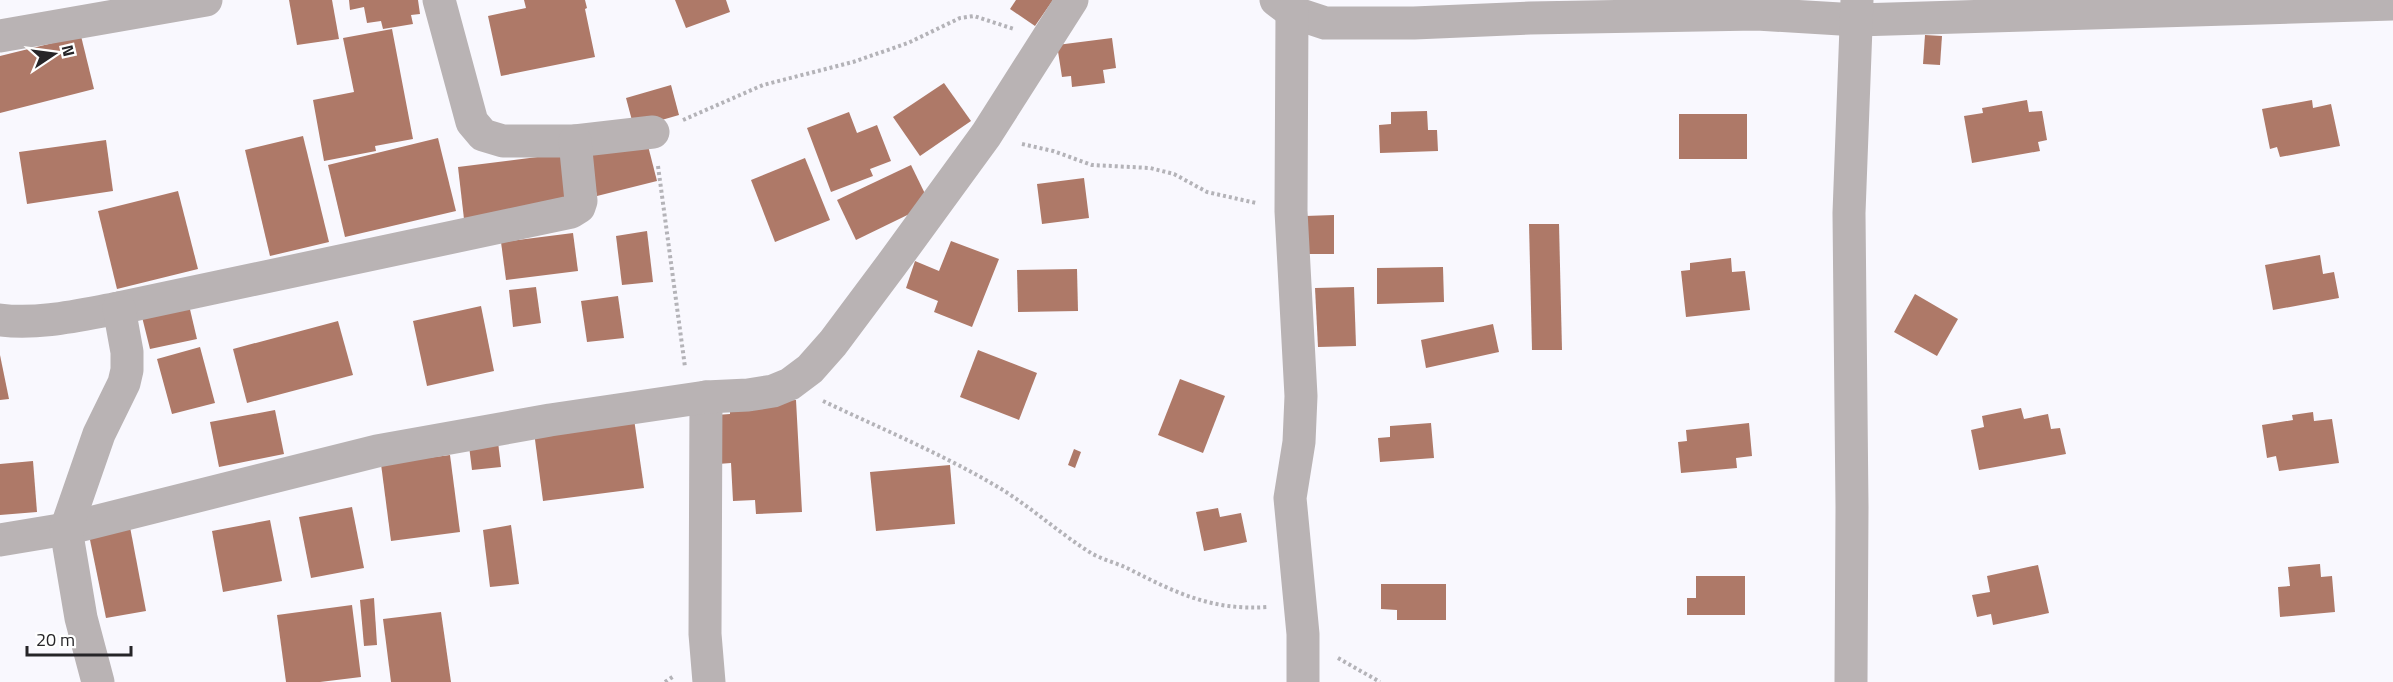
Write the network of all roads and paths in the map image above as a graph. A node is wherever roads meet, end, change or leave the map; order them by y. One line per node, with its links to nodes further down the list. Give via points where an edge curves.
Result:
1 (206, 0): 7 (street)
2 (439, 0): 11 (street, via 472,122 483,135 503,141)
3 (1072, 0): 8 (street)
4 (2393, 4): 6 (street)
5 (1284, 6): 6 (street, via 1325,23); 12 (street)
6 (1857, 10): 24 (street, via 1849,213)
7 (0, 36)
8 (1046, 40): 9 (path, via 974,16 960,18 908,43 763,86); 10 (street)
9 (653, 132): 11 (street); 16 (path)
10 (986, 135): 12 (path, via 1092,165 1150,168 1174,174 1207,192); 15 (street, via 833,343)
11 (575, 141): 13 (street, via 581,201 572,212)
12 (1291, 211): 19 (street, via 1301,396 1290,498)
13 (119, 308): 14 (street, via 71,317); 17 (street, via 128,352 126,376 99,434)
14 (0, 320)
15 (790, 384): 16 (street, via 748,395); 19 (path, via 941,455 1000,488 1093,554 1169,590 1209,603 1245,609 1269,607)
16 (698, 398): 17 (street, via 377,451); 21 (street)
17 (66, 529): 18 (street); 20 (street, via 81,618)
18 (0, 540)
19 (1302, 623): 22 (street); 23 (path, via 1345,663)
20 (98, 682)
21 (709, 682)
22 (1303, 682)
23 (1380, 682)
24 (1851, 682)

